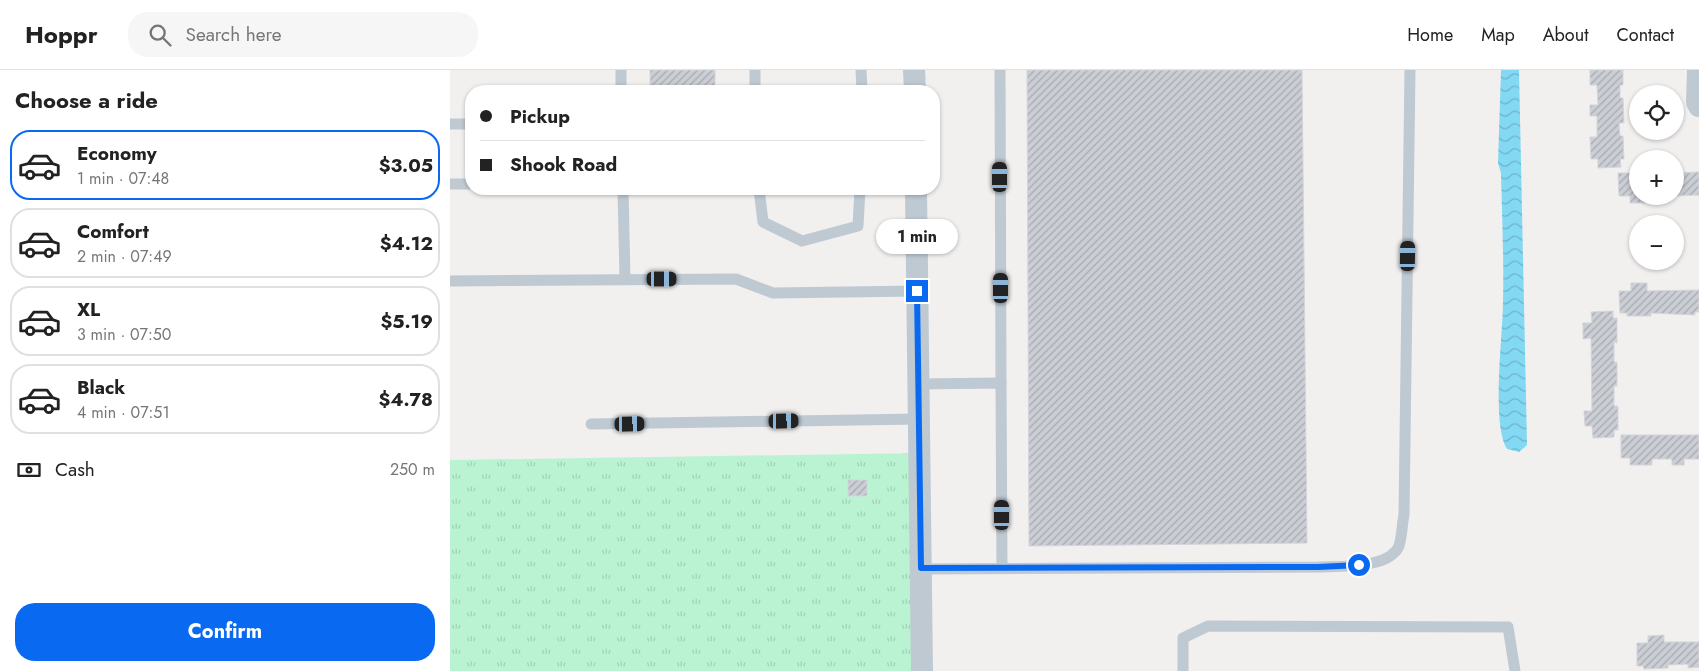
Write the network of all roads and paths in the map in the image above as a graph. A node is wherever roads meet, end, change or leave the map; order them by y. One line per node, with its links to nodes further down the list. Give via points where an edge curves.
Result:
1 (621, 70): 8 (lane)
2 (755, 70): 9 (lane)
3 (861, 70): 10 (lane)
4 (914, 70): 11 (street)
5 (1000, 70): 24 (lane)
6 (1410, 70): 29 (lane, via 1404,515 1398,546 1386,559 1359,565)
7 (1698, 70): 12 (street, via 1696,102)
8 (621, 85)
9 (755, 85)
10 (862, 85)
11 (914, 85)
12 (1699, 106)
13 (450, 124): 14 (lane)
14 (465, 124)
15 (450, 184): 16 (lane)
16 (465, 184)
17 (623, 195): 21 (lane)
18 (759, 195): 19 (lane, via 763,222 802,240 858,226)
19 (860, 195)
20 (916, 195): 23 (street)
21 (625, 280): 22 (lane); 23 (lane, via 736,279 773,293)
22 (450, 281)
23 (917, 291): 25 (street)
24 (1001, 383): 25 (lane); 29 (lane)
25 (917, 384): 26 (street)
26 (918, 419): 27 (lane); 28 (street)
27 (591, 424)
28 (921, 568): 29 (lane); 30 (street)
29 (1002, 568)
30 (922, 671)
31 (1183, 671): 32 (lane, via 1183,638 1208,626 1508,627)
32 (1515, 671)

